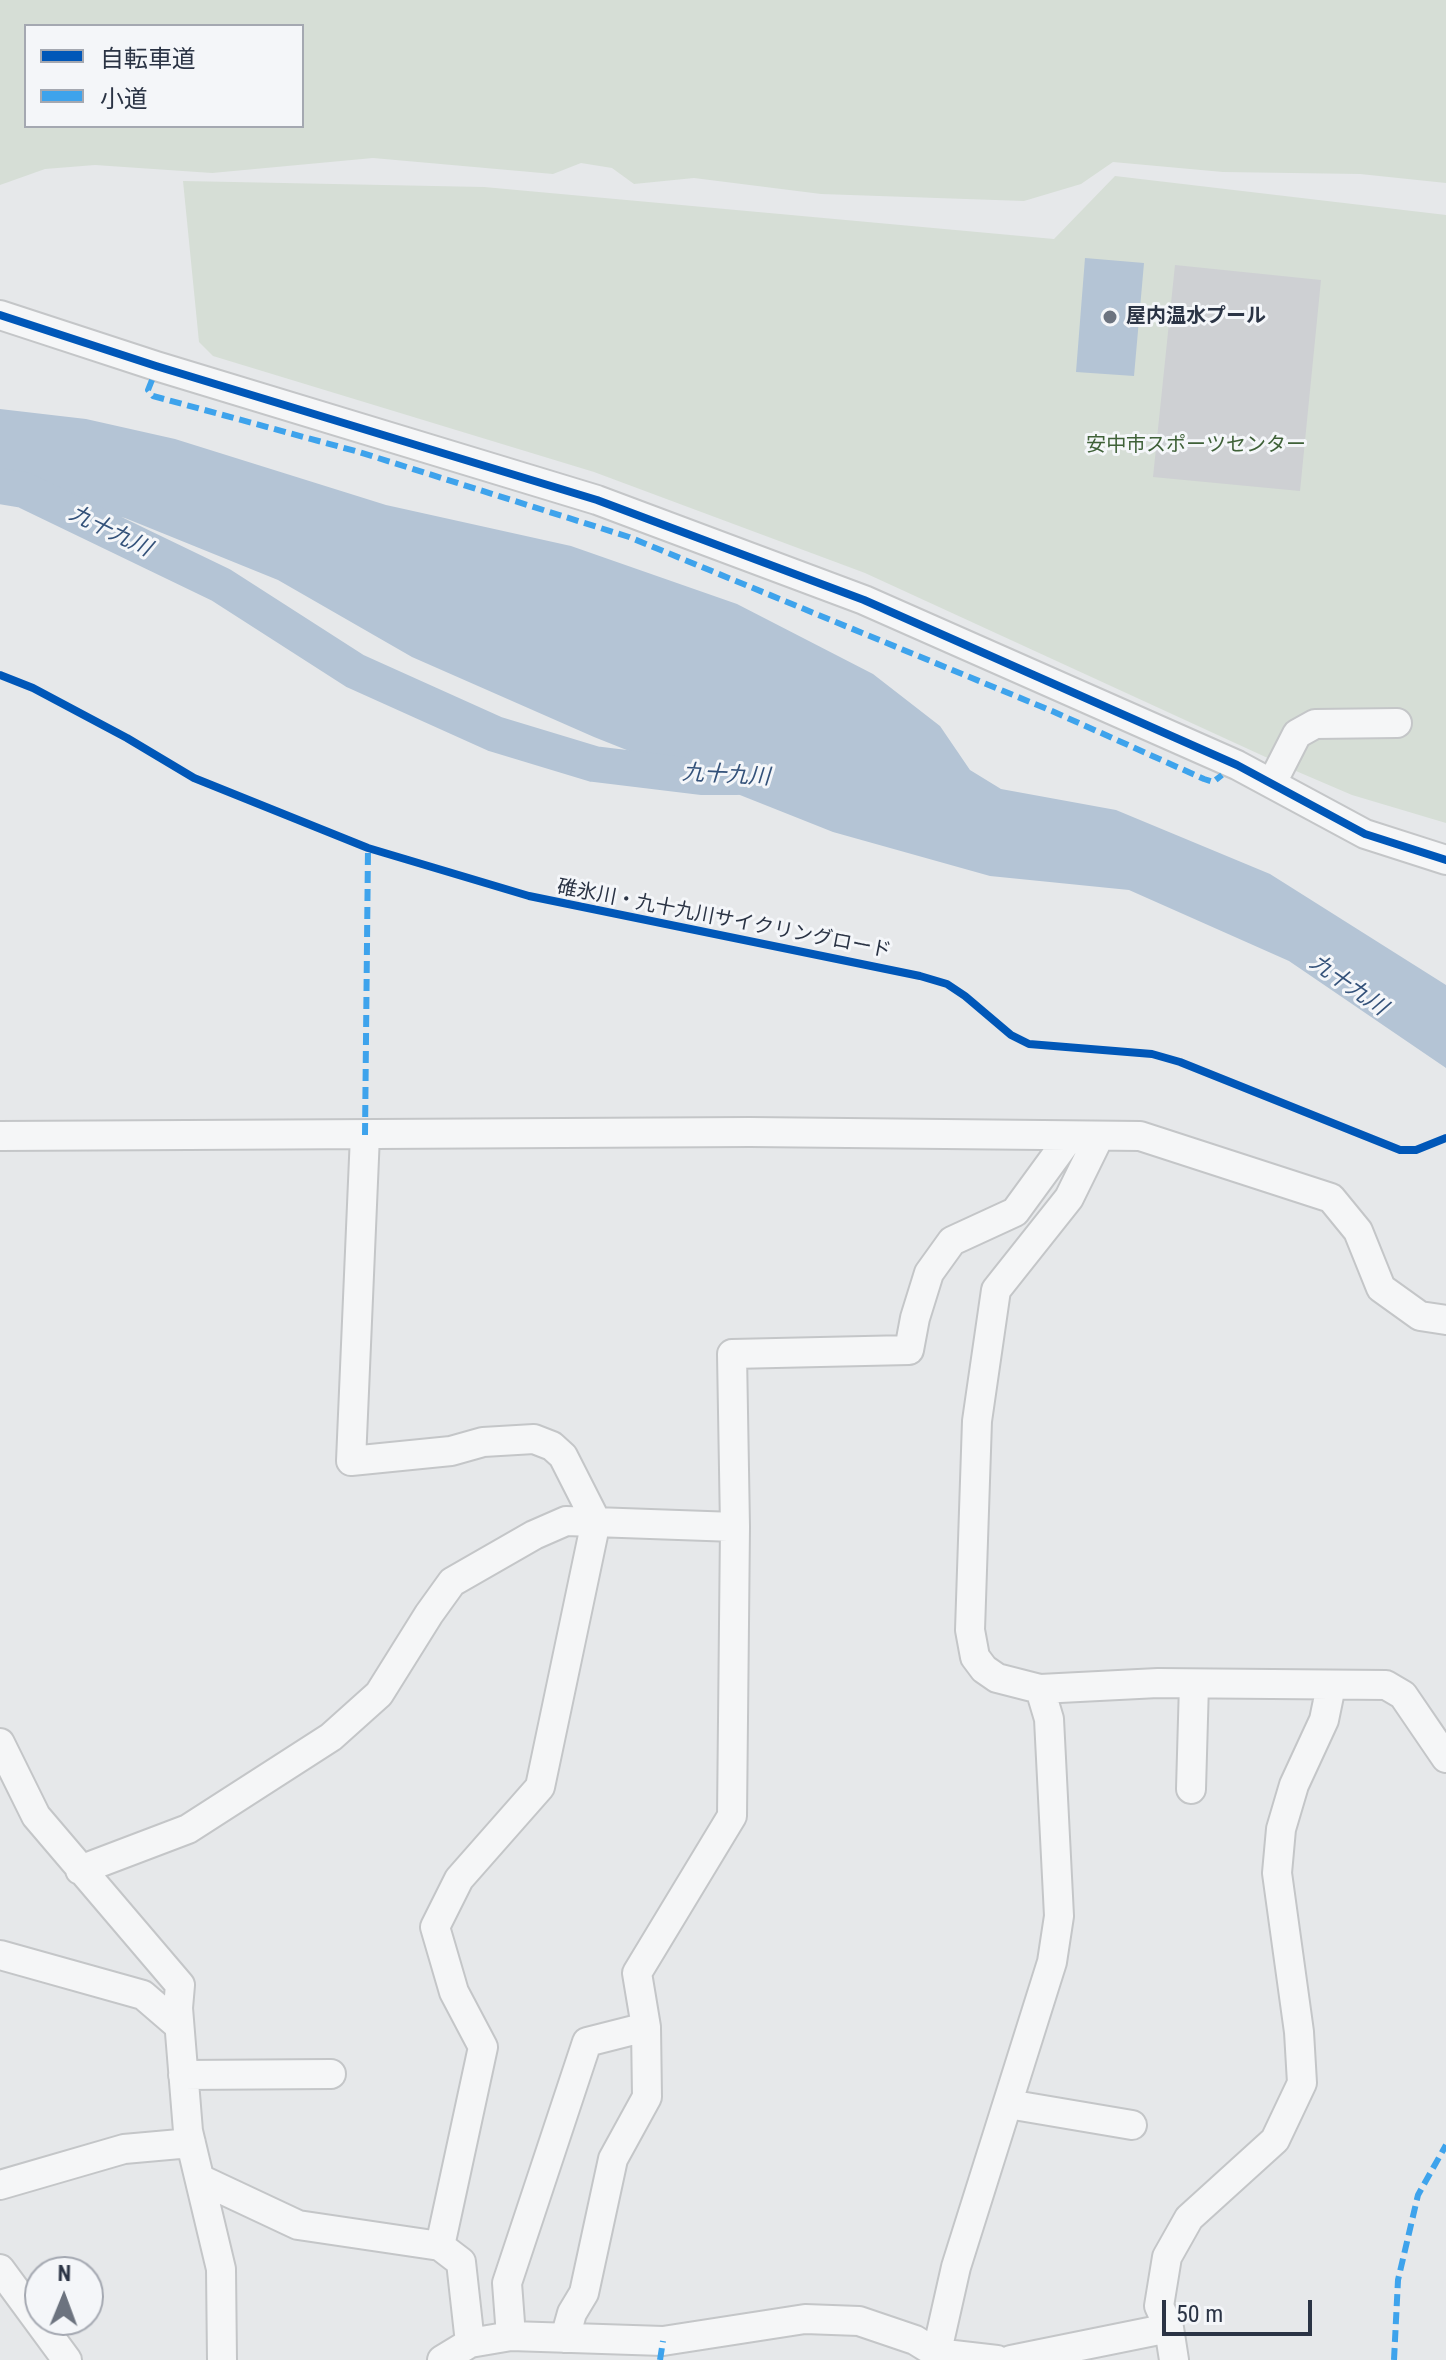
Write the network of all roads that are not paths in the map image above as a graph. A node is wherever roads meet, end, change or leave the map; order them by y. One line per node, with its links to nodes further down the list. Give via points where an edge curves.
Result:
1 (0, 315): 3 (street, via 612,506 864,600)
2 (1397, 723): 3 (street, via 1315,724 1297,734)
3 (1272, 783): 4 (street, via 1365,834)
4 (1446, 860)
5 (365, 1135): 6 (street); 8 (street, via 750,1132); 10 (street, via 351,1461 534,1439 563,1456)
6 (0, 1136)
7 (1099, 1137): 8 (street); 9 (street, via 1140,1136 1331,1198 1358,1231 1381,1288 1420,1316); 14 (street, via 1069,1198 996,1290 977,1421 970,1630 975,1657 997,1678)
8 (1069, 1138): 11 (street, via 1015,1212 952,1241 929,1273 909,1350 732,1354)
9 (1446, 1320)
10 (596, 1521): 11 (street); 18 (street, via 566,1521 452,1582 379,1694 331,1737 188,1829); 29 (street, via 540,1787 459,1879 435,1927 454,1992 483,2047)
11 (735, 1527): 21 (street, via 732,1816 637,1973)
12 (1194, 1684): 13 (street); 14 (street); 17 (street)
13 (1331, 1686): 16 (street, via 1386,1685 1403,1695); 31 (street, via 1324,1720 1294,1785 1281,1829 1277,1873 1302,2083 1275,2140 1189,2218 1167,2257 1159,2306)
14 (1040, 1689): 24 (street, via 1049,1719 1059,1916 1052,1962)
15 (0, 1743): 18 (street, via 36,1816)
16 (1446, 1758)
17 (1191, 1789)
18 (80, 1870): 20 (street, via 180,1985)
19 (0, 1955): 20 (street, via 143,1995)
20 (179, 2026): 23 (street)
21 (646, 2027): 32 (street, via 587,2042 507,2283); 33 (street, via 647,2097 613,2159 584,2293)
22 (331, 2074): 23 (street)
23 (183, 2075): 26 (street)
24 (1008, 2104): 25 (street); 35 (street, via 956,2267)
25 (1132, 2125)
26 (191, 2143): 27 (street); 28 (street, via 124,2149)
27 (200, 2179): 29 (street, via 298,2225); 37 (street, via 221,2269)
28 (0, 2185)
29 (440, 2246): 34 (street, via 461,2262)
30 (0, 2269): 36 (street)
31 (1169, 2328): 40 (street); 41 (street)
32 (511, 2336): 33 (street); 34 (street)
33 (565, 2338): 35 (street, via 663,2341 805,2319 859,2321 915,2340)
34 (470, 2343): 38 (street)
35 (936, 2357): 39 (street)
36 (67, 2360)
37 (222, 2360)
38 (442, 2360)
39 (997, 2360)
40 (1011, 2360)
41 (1174, 2360)

